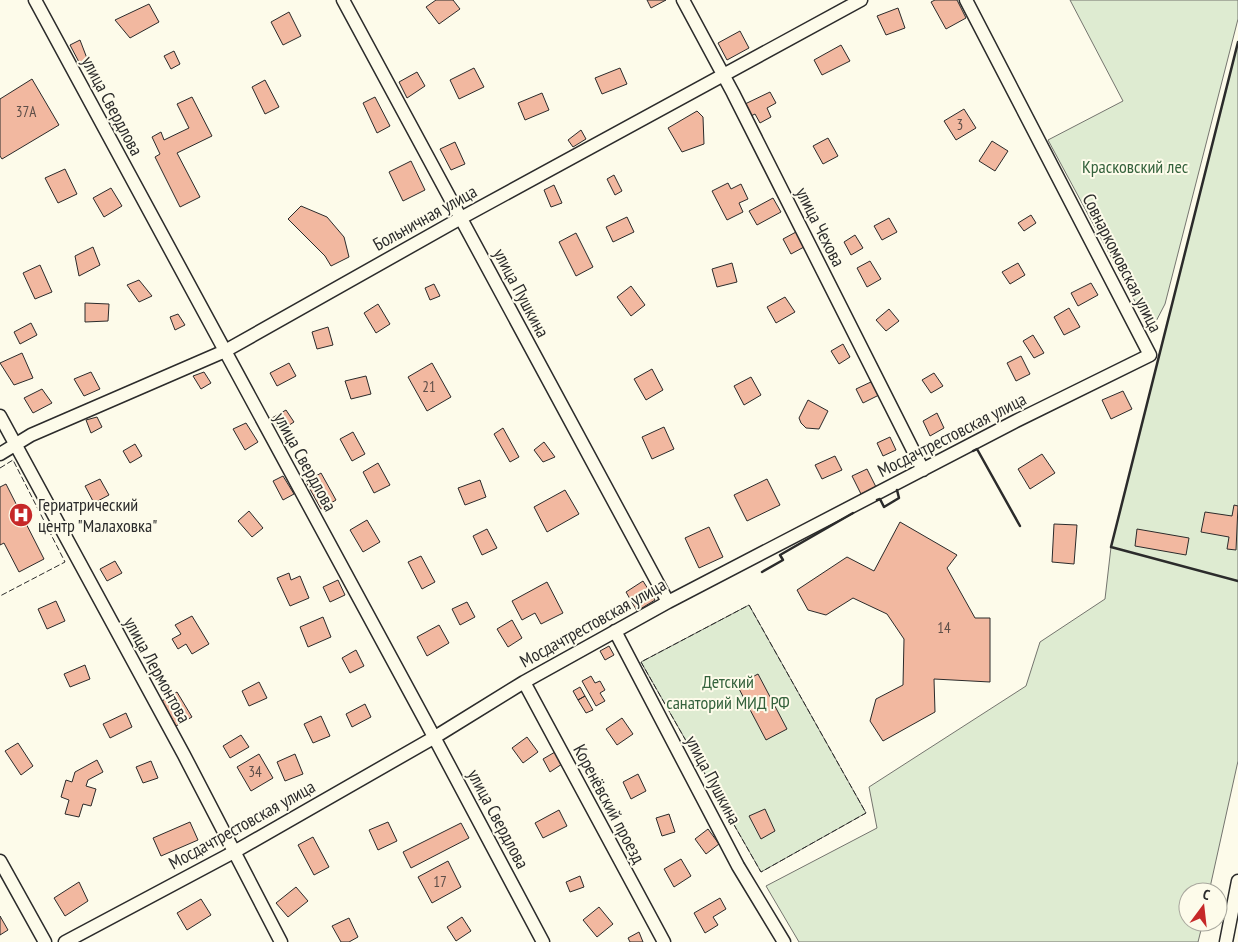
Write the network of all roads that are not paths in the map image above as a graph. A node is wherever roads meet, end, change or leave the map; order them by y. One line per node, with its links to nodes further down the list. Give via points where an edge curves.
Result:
1 (35, 0): 8 (street, улица Свердлова)
2 (343, 0): 7 (street, улица Пушкина)
3 (683, 0): 6 (street, улица Чехова)
4 (862, 0): 6 (street, Больничная улица)
5 (966, 0): 9 (street, Совнаркомовская улица)
6 (723, 74): 7 (street, Больничная улица); 13 (street, улица Чехова)
7 (461, 218): 8 (street, Больничная улица); 14 (street, улица Пушкина)
8 (225, 351): 11 (street, Больничная улица, via 31,435); 17 (street, улица Свердлова)
9 (1150, 355): 13 (street, Мосдачтрестовская улица)
10 (0, 416): 11 (street, улица Лермонтова)
11 (16, 445): 12 (street, Больничная улица); 18 (street, улица Лермонтова)
12 (0, 454)
13 (923, 470): 14 (street, Мосдачтрестовская улица)
14 (668, 602): 15 (street, Мосдачтрестовская улица)
15 (615, 631): 16 (street, Мосдачтрестовская улица); 26 (street, улица Пушкина, via 738,866)
16 (524, 682): 17 (street, Мосдачтрестовская улица); 25 (street, Коренёвский проезд)
17 (435, 738): 18 (street, Мосдачтрестовская улица); 24 (street, улица Свердлова)
18 (234, 852): 22 (street, Мосдачтрестовская улица); 23 (street, улица Лермонтова)
19 (0, 861): 21 (street)
20 (1238, 881): 27 (street)
21 (45, 942)
22 (65, 942)
23 (281, 942)
24 (543, 942)
25 (664, 942)
26 (784, 942)
27 (1226, 942)

